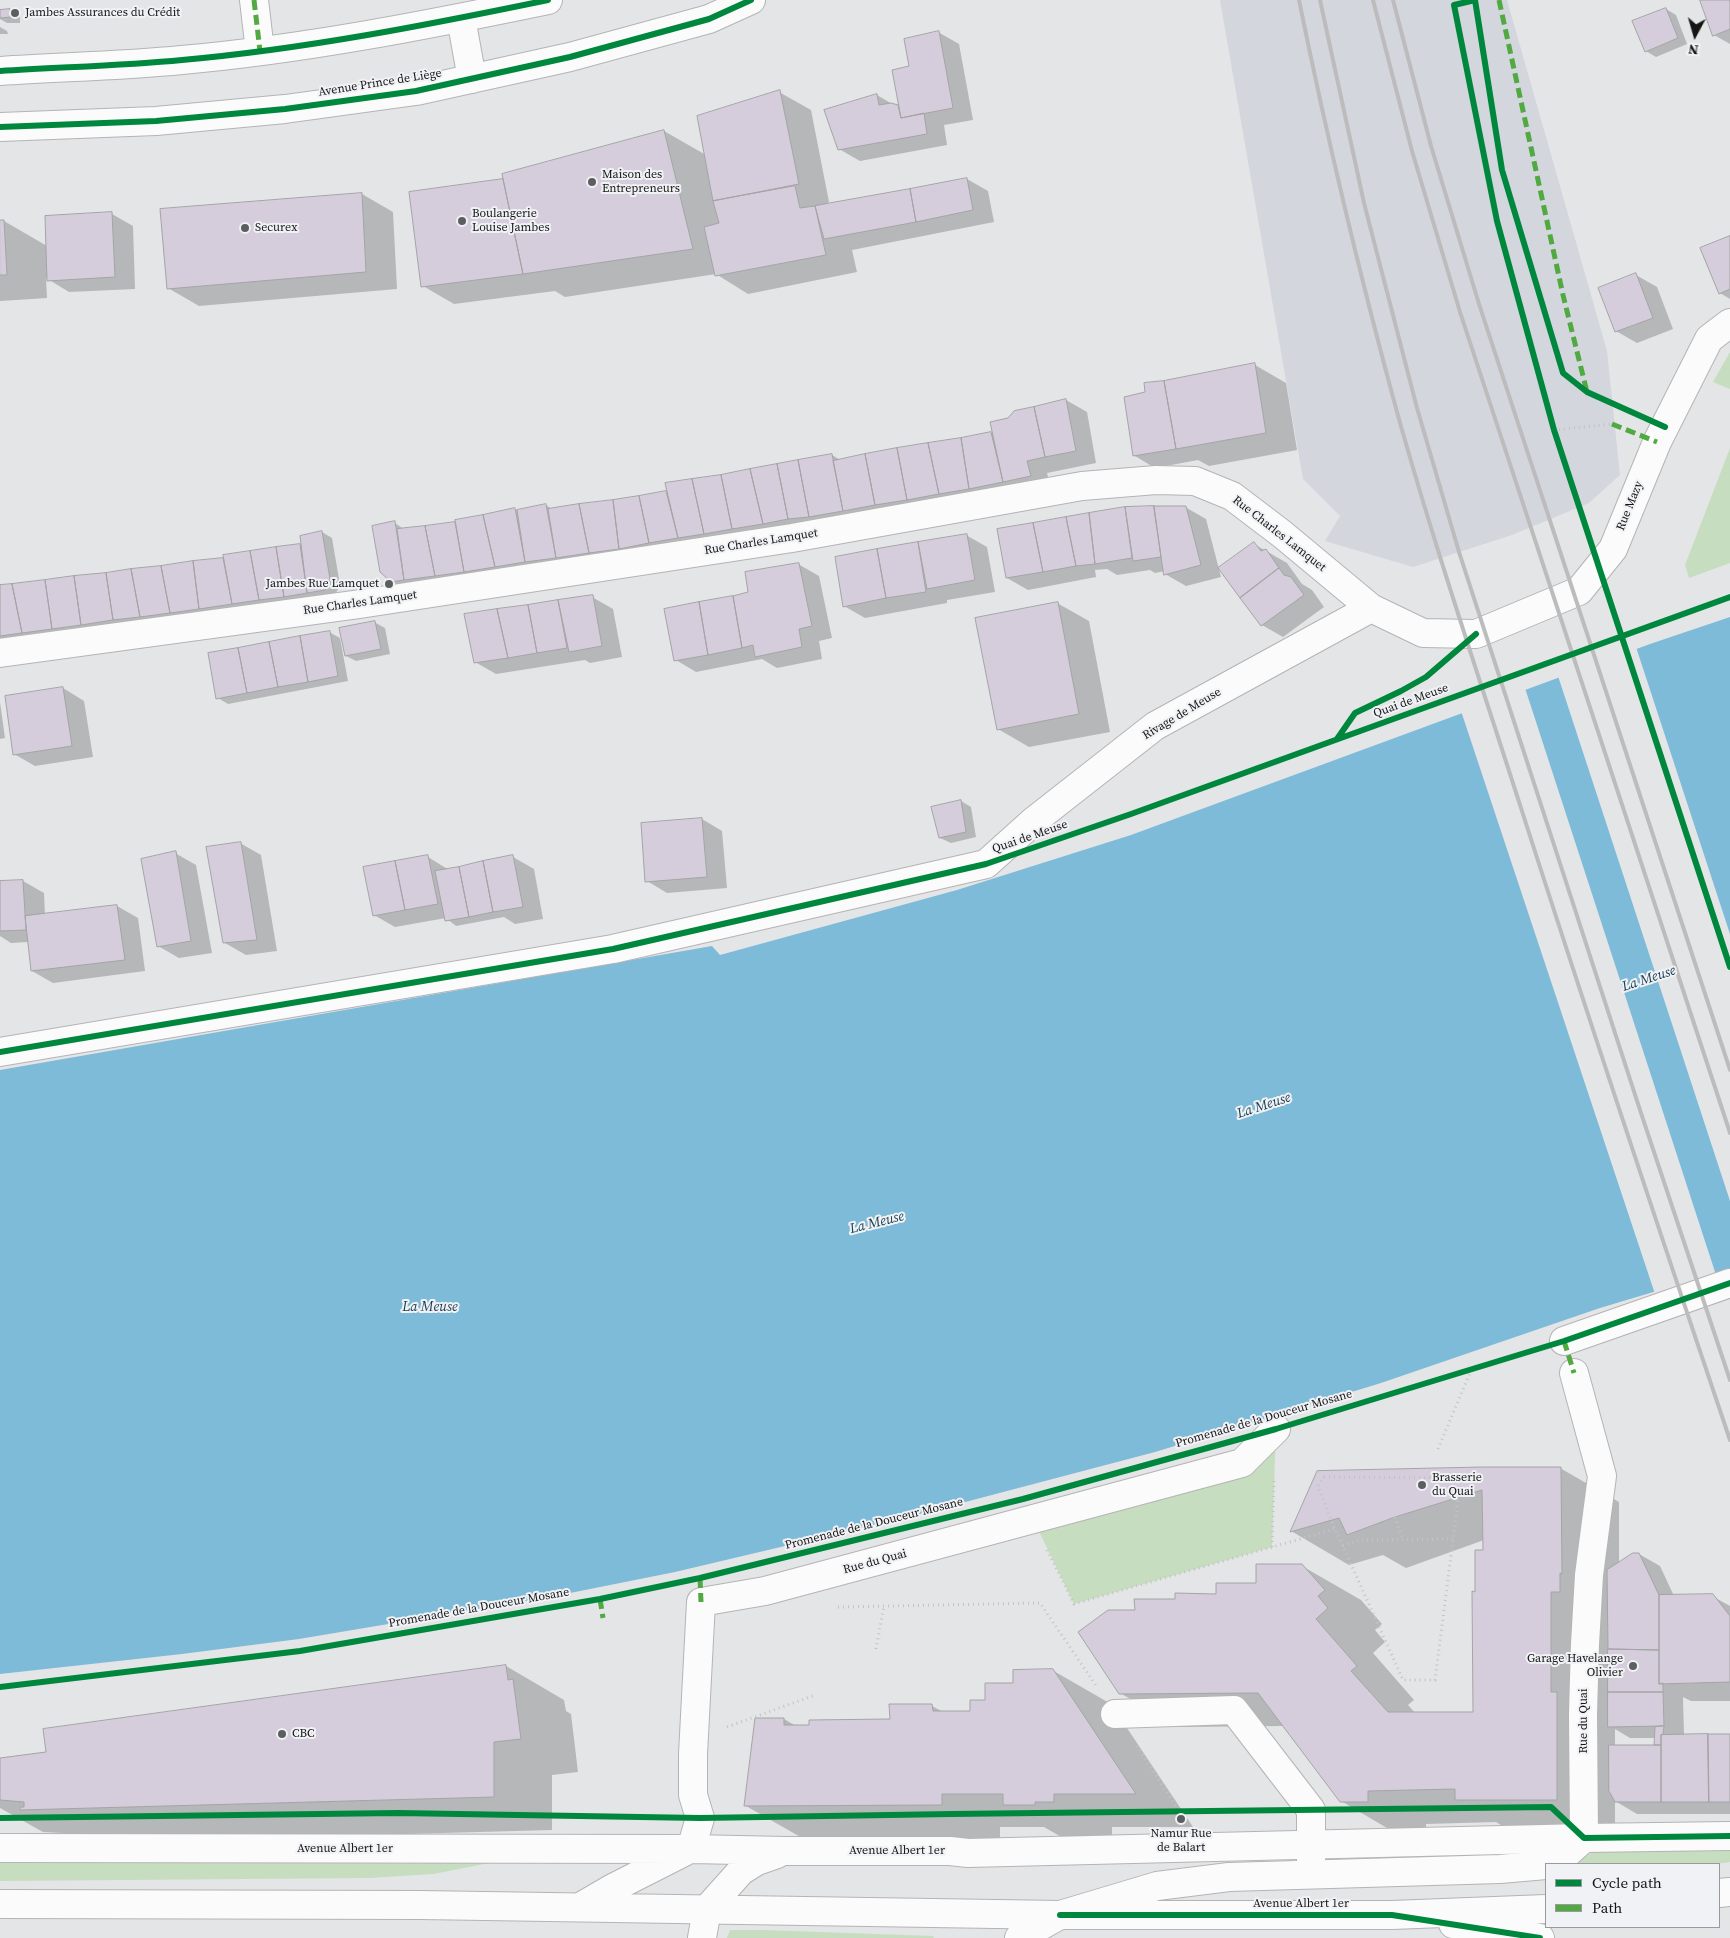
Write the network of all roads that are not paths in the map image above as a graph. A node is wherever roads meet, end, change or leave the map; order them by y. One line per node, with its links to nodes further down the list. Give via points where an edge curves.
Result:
1 (254, 0): 5 (main road)
2 (548, 0): 4 (main road)
3 (751, 0): 7 (main road, Avenue Prince de Liège, via 709,19 570,57)
4 (461, 18): 5 (main road); 7 (main road)
5 (260, 51): 6 (main road, via 181,60)
6 (0, 71)
7 (472, 79): 8 (main road, Avenue Prince de Liège, via 416,91 285,109 156,121)
8 (0, 126)
9 (1730, 323): 11 (main road, Rue Mazy, via 1709,339 1657,442 1613,549 1579,591)
10 (1371, 608): 11 (main road, Rue Charles Lamquet, via 1423,633); 12 (main road, Rue Charles Lamquet, via 1232,496 1195,481 1156,480 1082,486 792,538 370,602); 13 (main road, Rivage de Meuse, via 1155,726 1035,820 986,864 612,949)
11 (1476, 634)
12 (0, 653)
13 (0, 1052)
14 (1730, 1283): 15 (main road)
15 (1564, 1340)
16 (1574, 1373): 20 (main road, Rue du Quai, via 1602,1476 1590,1575 1583,1714)
17 (1276, 1429): 23 (main road, Rue du Quai, via 1242,1463 764,1591 701,1602 693,1754 693,1795 700,1818)
18 (1115, 1714): 21 (main road, via 1234,1710 1311,1810)
19 (1730, 1836): 20 (main road, Avenue Albert 1er)
20 (1584, 1838): 21 (main road, Avenue Albert 1er); 25 (main road)
21 (1311, 1845): 24 (main road, Avenue Albert 1er, via 968,1853); 27 (main road)
22 (0, 1848): 23 (main road, Avenue Albert 1er)
23 (691, 1849): 24 (main road, Avenue Albert 1er); 29 (main road, Avenue Albert 1er)
24 (786, 1851): 30 (main road, via 740,1871)
25 (1556, 1863)
26 (1545, 1865): 27 (main road, Avenue Albert 1er)
27 (1311, 1874): 32 (main road, Avenue Albert 1er, via 1229,1877 1157,1886)
28 (0, 1904): 29 (main road, Avenue Albert 1er)
29 (580, 1907): 30 (main road, Avenue Albert 1er)
30 (707, 1909): 32 (main road, Avenue Albert 1er); 34 (main road)
31 (1545, 1909): 33 (main road, Avenue Albert 1er)
32 (1060, 1915): 33 (main road, Avenue Albert 1er); 35 (main road, Avenue Albert 1er)
33 (1392, 1915): 36 (main road, Avenue Albert 1er)
34 (702, 1938)
35 (1019, 1938)
36 (1540, 1938)

